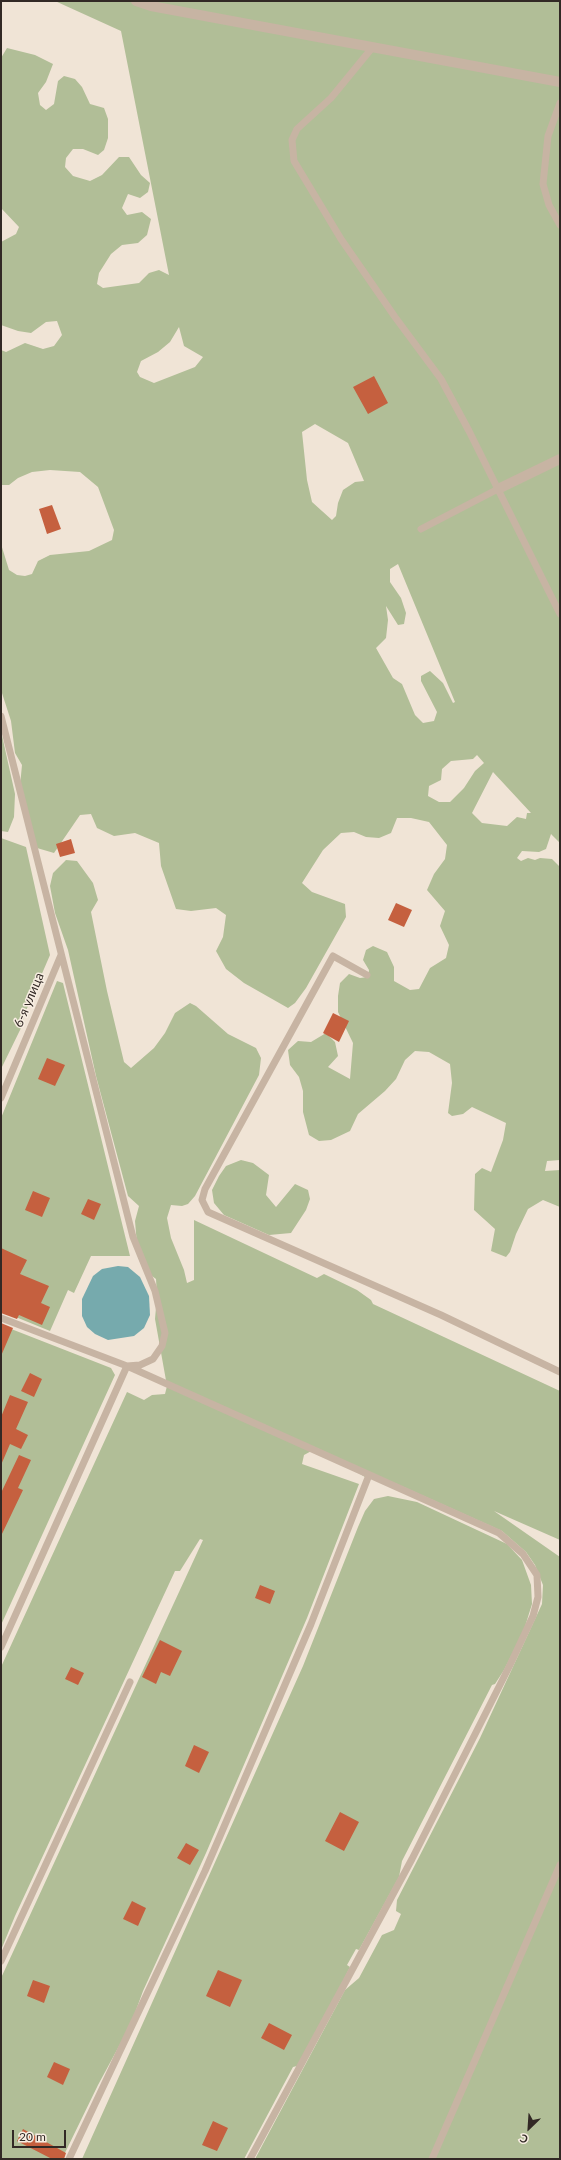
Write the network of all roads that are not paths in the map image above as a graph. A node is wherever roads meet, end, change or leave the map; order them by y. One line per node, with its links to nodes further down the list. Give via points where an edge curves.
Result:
1 (136, 1): 2 (street)
2 (372, 48): 3 (street); 7 (lane, via 331,98 297,129 292,140 294,161 341,239 441,379)
3 (560, 82)
4 (560, 103): 5 (lane, via 548,136 543,184 549,205)
5 (560, 225)
6 (560, 459): 7 (street)
7 (498, 489): 8 (lane); 9 (lane)
8 (421, 529)
9 (560, 614)
10 (1, 716): 11 (lane)
11 (61, 954): 13 (lane, 6-я улица); 15 (lane, via 133,1237 155,1291 165,1333 162,1346 153,1359 140,1365)
12 (367, 976): 16 (lane, via 333,956 205,1189 202,1200 208,1212 440,1315)
13 (1, 1098)
14 (1, 1318): 15 (lane)
15 (127, 1366): 17 (lane); 18 (lane)
16 (560, 1372)
17 (369, 1475): 22 (lane, via 311,1624 205,1871); 23 (lane, via 499,1533 523,1554 537,1576 538,1597 533,1616 510,1665 412,1859)
18 (1, 1647)
19 (130, 1682): 21 (lane)
20 (560, 1865): 24 (lane)
21 (1, 1961)
22 (70, 2159)
23 (250, 2159)
24 (432, 2159)

